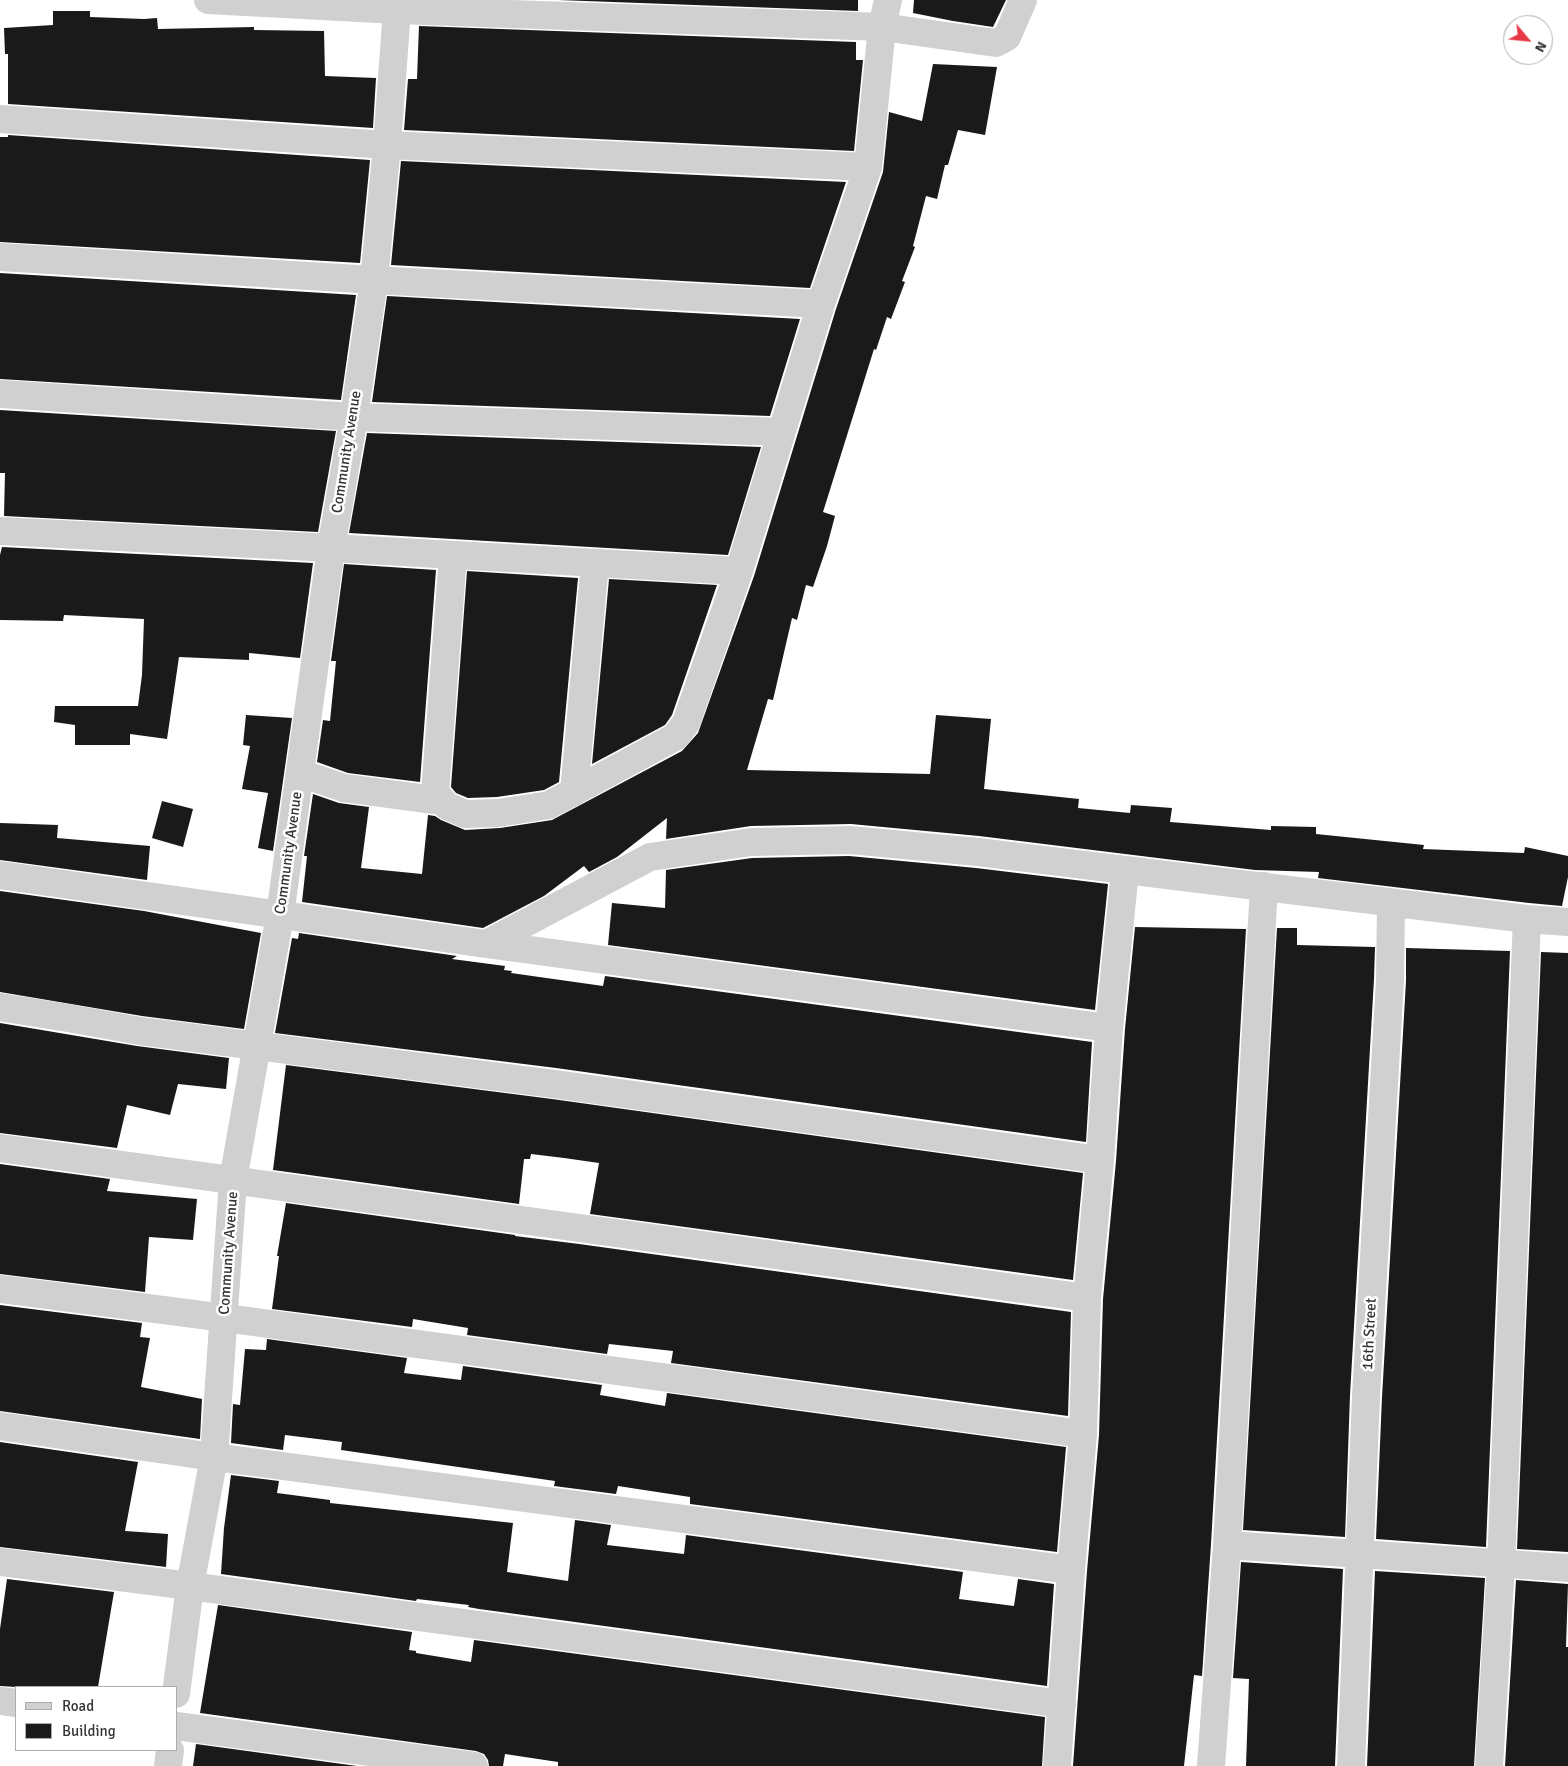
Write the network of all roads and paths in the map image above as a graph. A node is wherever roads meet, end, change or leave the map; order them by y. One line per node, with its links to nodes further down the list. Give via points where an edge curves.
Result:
1 (208, 0): 4 (street)
2 (888, 0): 5 (street)
3 (1023, 0): 5 (street, via 1007,37 996,42)
4 (397, 10): 5 (street); 7 (street, Community Avenue)
5 (882, 27): 8 (street)
6 (0, 119): 7 (street)
7 (387, 145): 8 (street); 10 (street, Community Avenue)
8 (868, 167): 11 (street)
9 (0, 257): 10 (street)
10 (374, 280): 11 (street); 13 (street, Community Avenue)
11 (821, 304): 14 (street)
12 (0, 394): 13 (street)
13 (354, 417): 14 (street); 16 (street, Community Avenue)
14 (781, 432): 19 (street)
15 (0, 531): 16 (street)
16 (331, 548): 17 (street); 20 (street, Community Avenue)
17 (454, 555): 18 (street); 22 (street, via 436,793)
18 (594, 563): 19 (street); 21 (street)
19 (739, 571): 21 (street, via 686,723 675,737)
20 (300, 773): 22 (street, via 344,788); 27 (street, Community Avenue)
21 (574, 792): 22 (street, via 549,805 498,813 466,814)
22 (442, 801)
23 (1125, 871): 25 (street); 30 (street, via 850,840 750,842 650,856); 32 (street)
24 (0, 875): 27 (street)
25 (1264, 886): 26 (street); 43 (street)
26 (1391, 903): 28 (street); 44 (street, 16th Street, via 1390,980)
27 (280, 915): 30 (street); 33 (street, Community Avenue)
28 (1527, 919): 29 (street); 46 (street)
29 (1568, 922)
30 (486, 944): 32 (street)
31 (0, 1007): 33 (street, via 140,1031)
32 (1109, 1028): 35 (street)
33 (258, 1046): 35 (street); 36 (street, Community Avenue)
34 (0, 1148): 36 (street)
35 (1100, 1160): 38 (street)
36 (233, 1180): 38 (street); 39 (street, Community Avenue)
37 (0, 1289): 39 (street)
38 (1087, 1298): 41 (street)
39 (225, 1318): 41 (street); 42 (street, Community Avenue)
40 (0, 1426): 42 (street)
41 (1083, 1434): 48 (street)
42 (214, 1457): 48 (street); 49 (street, Community Avenue)
43 (1227, 1545): 44 (street); 59 (street)
44 (1360, 1554): 46 (street); 60 (street, 16th Street)
45 (0, 1562): 49 (street)
46 (1501, 1564): 47 (street); 61 (street)
47 (1568, 1568)
48 (1071, 1570): 53 (street)
49 (190, 1586): 50 (street, Community Avenue); 53 (street)
50 (177, 1686)
51 (0, 1701): 52 (street)
52 (15, 1703)
53 (1062, 1704): 58 (street)
54 (178, 1726): 57 (street)
55 (170, 1751): 56 (street)
56 (168, 1766)
57 (474, 1766)
58 (1057, 1766)
59 (1212, 1766)
60 (1351, 1766)
61 (1489, 1766)

